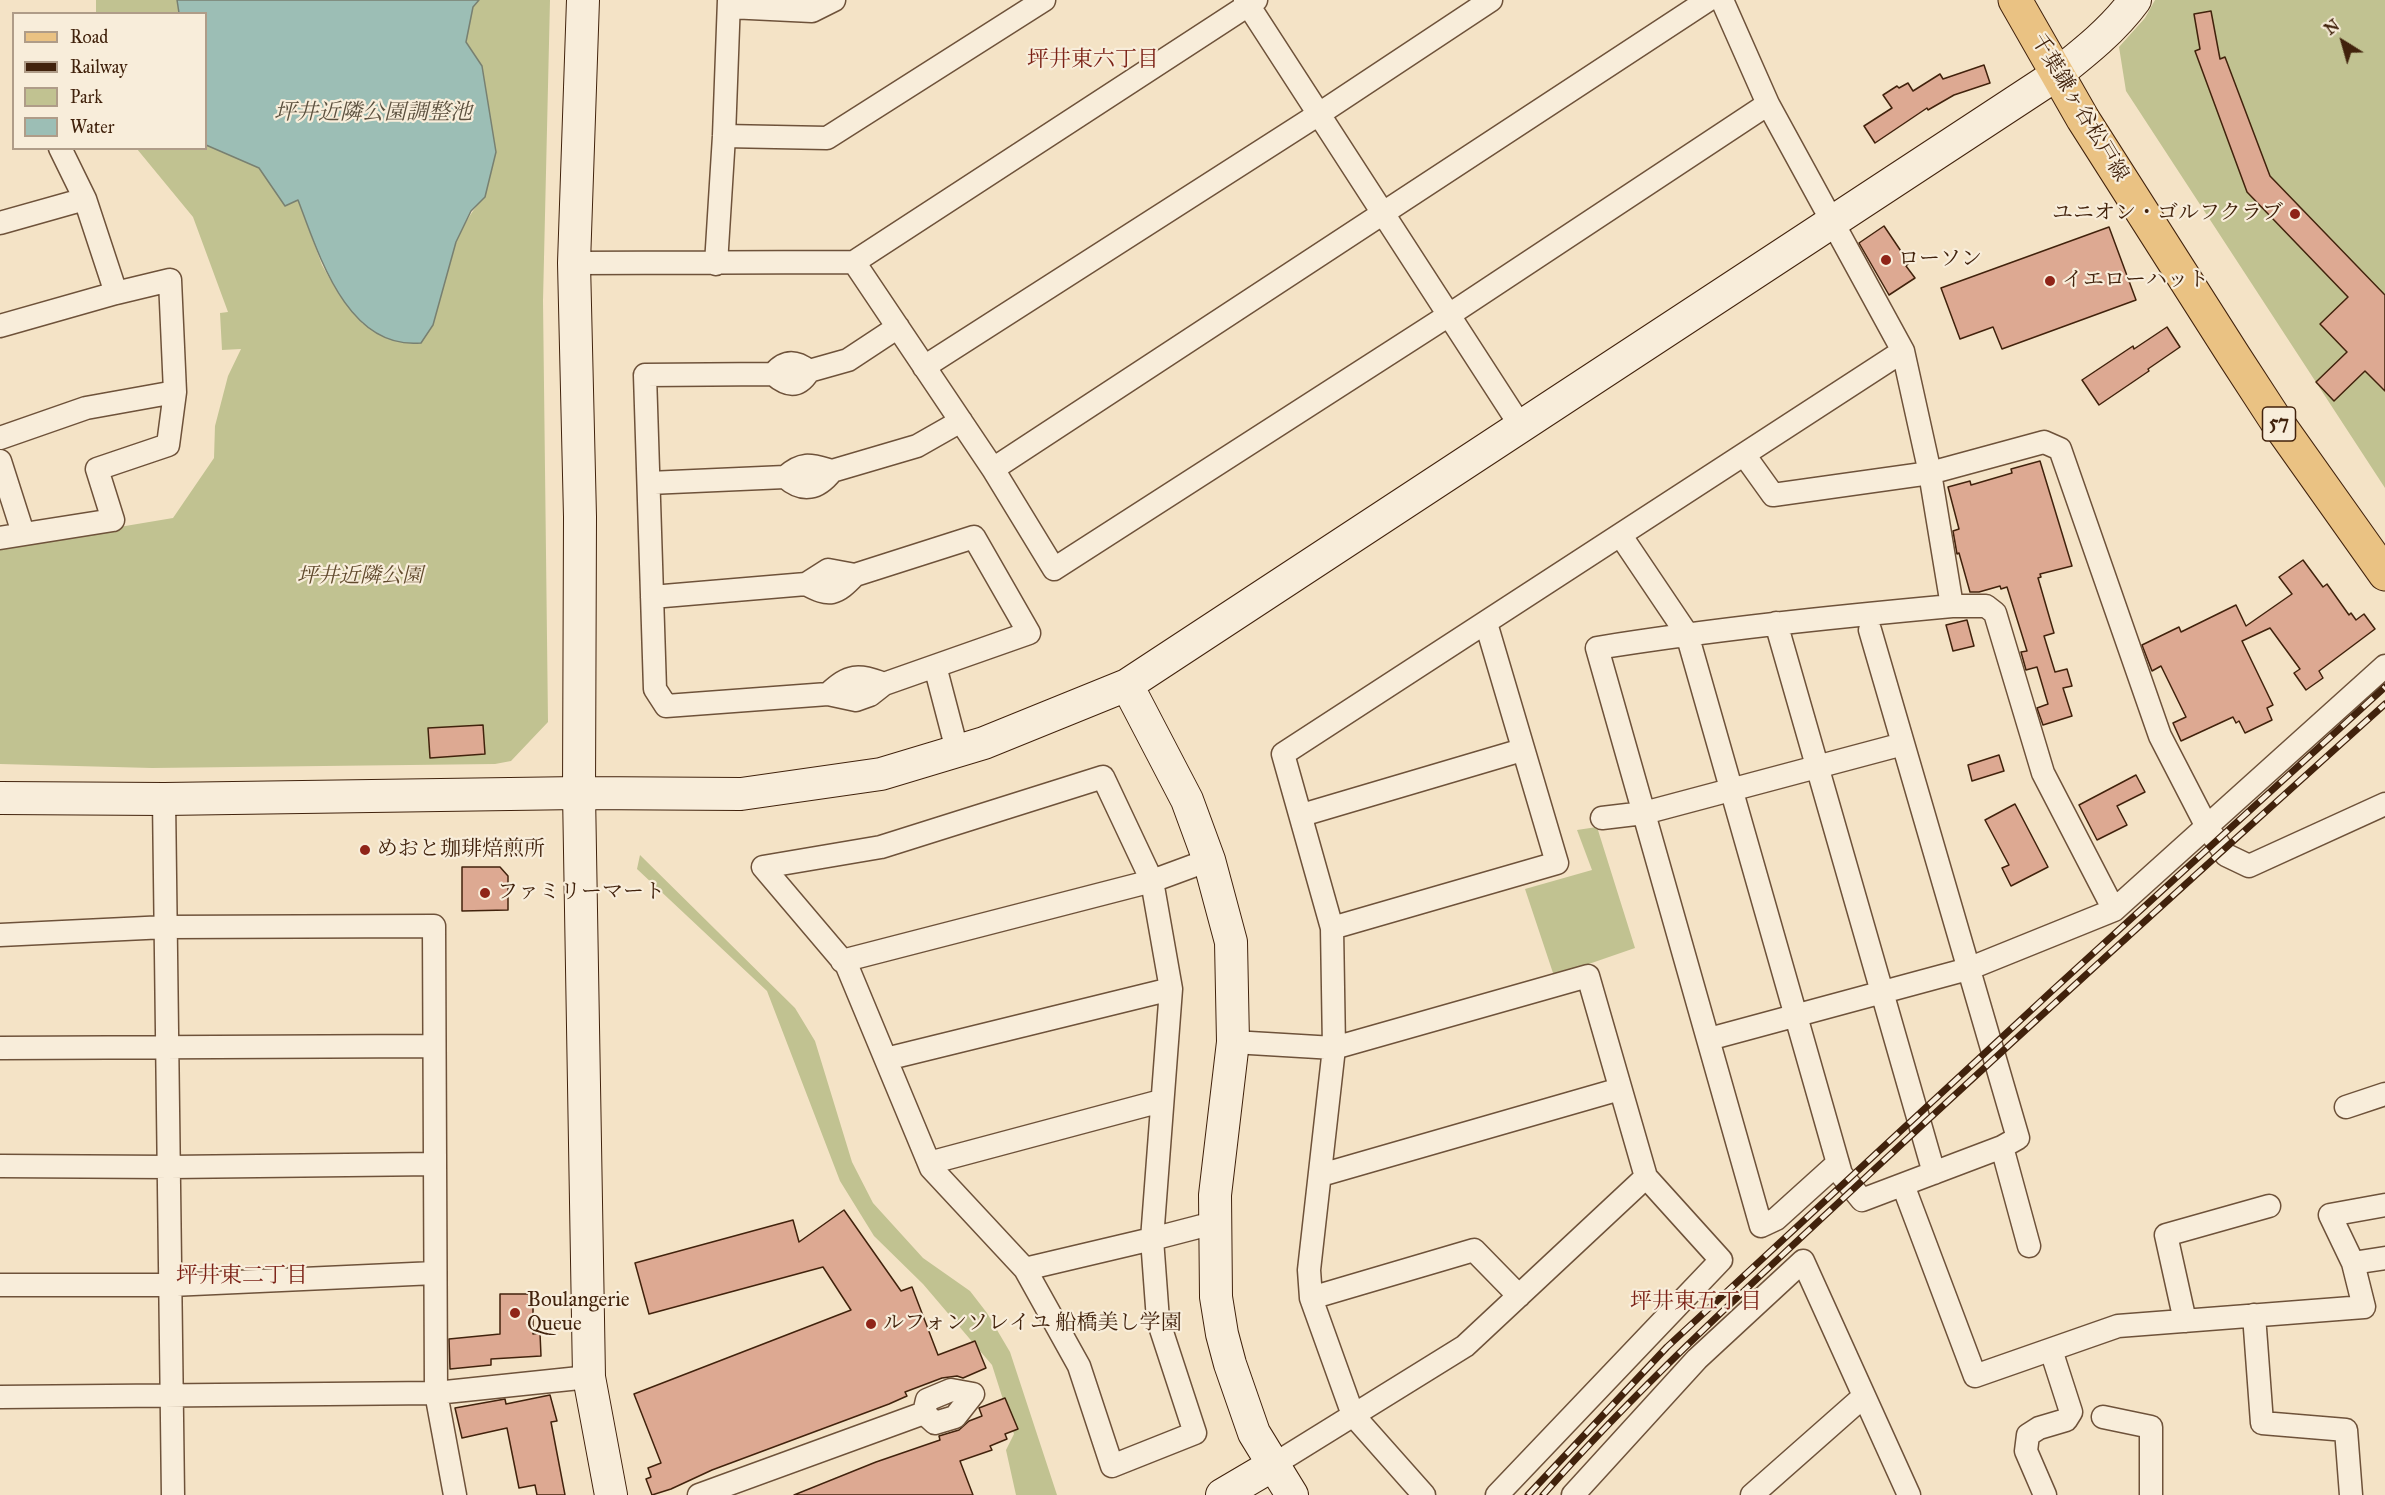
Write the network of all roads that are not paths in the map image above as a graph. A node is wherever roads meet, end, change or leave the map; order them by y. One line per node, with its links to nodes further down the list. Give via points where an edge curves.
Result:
1 (583, 0): 21 (street)
2 (834, 0): 10 (street, via 812,11)
3 (1044, 0): 14 (street, via 827,138)
4 (1491, 0): 13 (street)
5 (1708, 0): 17 (street)
6 (1722, 0): 12 (street)
7 (2015, 0): 11 (main road, 千葉鎌ヶ谷松戸線 / 57)
8 (2135, 0): 11 (street, via 2095,45)
9 (1250, 2): 13 (street); 20 (street)
10 (729, 4): 14 (street)
11 (2056, 75): 19 (street); 41 (main road, 千葉鎌ヶ谷松戸線 / 57, via 2263,401)
12 (1768, 104): 19 (street); 24 (street)
13 (1319, 114): 17 (street); 28 (street)
14 (724, 136): 22 (street)
15 (61, 150): 16 (street)
16 (85, 199): 18 (street); 23 (street)
17 (1383, 214): 24 (street); 35 (street)
18 (0, 223)
19 (1832, 224): 27 (street); 31 (street)
20 (854, 262): 22 (street); 26 (street)
21 (574, 263): 22 (street); 56 (street, via 580,517)
22 (716, 264)
23 (116, 293): 25 (street); 29 (street, via 170,280)
24 (1449, 315): 31 (street); 35 (street, via 1054,568)
25 (0, 326)
26 (897, 327): 28 (street); 37 (street, via 848,360 809,371 790,362 773,374 645,375)
27 (1903, 351): 33 (street); 36 (street)
28 (924, 367): 30 (street)
29 (176, 392): 32 (street, via 86,408); 38 (street, via 168,445 97,469 113,520)
30 (962, 420): 35 (street); 37 (street, via 917,446 832,471 806,465 785,477)
31 (1520, 425): 50 (street)
32 (0, 438)
33 (1745, 456): 36 (street, via 1773,495); 39 (street)
34 (0, 462): 38 (street)
35 (993, 469)
36 (1930, 473): 43 (street); 63 (street, via 2044,442 2060,449 2160,736)
37 (649, 483): 42 (street)
38 (23, 533): 40 (street)
39 (1621, 536): 44 (street); 47 (street)
40 (0, 538)
41 (2385, 574)
42 (652, 597): 48 (street, via 655,689 666,706 828,694 850,677 865,677 884,684); 48 (street, via 806,584 828,570 855,575 974,537 1029,633)
43 (1952, 606): 45 (street); 66 (street, via 1986,606 1995,614 2043,773)
44 (1486, 623): 53 (street); 61 (street, via 1284,754)
45 (1776, 623): 47 (street); 54 (street)
46 (1870, 630): 51 (street)
47 (1687, 634): 55 (street); 60 (street, via 1597,648)
48 (935, 666): 52 (street)
49 (2385, 666): 63 (street)
50 (1127, 685): 52 (street); 64 (street, via 1187,800)
51 (1902, 744): 54 (street); 71 (street)
52 (957, 750): 56 (street, via 881,774 741,794)
53 (1522, 750): 61 (street); 68 (street, via 1557,863)
54 (1818, 767): 55 (street); 73 (street)
55 (1731, 790): 60 (street); 74 (street)
56 (579, 793): 58 (street); 112 (street)
57 (0, 798): 58 (street)
58 (164, 800): 67 (street)
59 (2385, 804): 63 (street, via 2249,866 2226,855)
60 (1644, 813): 62 (street); 75 (street)
61 (1302, 815): 68 (street)
62 (1602, 818)
63 (2207, 827): 66 (street)
64 (1209, 860): 65 (street); 76 (street, via 1231,942)
65 (1152, 881): 70 (street); 70 (street, via 1103,777 881,847 763,867); 72 (street)
66 (2114, 910): 71 (street)
67 (166, 927): 69 (street); 77 (street, via 434,926); 79 (street)
68 (1332, 928): 80 (street)
69 (0, 936)
70 (842, 960): 81 (street)
71 (1968, 969): 73 (street); 86 (street, via 2018,1138)
72 (1171, 989): 81 (street); 84 (street)
73 (1883, 993): 74 (street); 92 (street)
74 (1795, 1017): 75 (street); 87 (street)
75 (1709, 1039): 87 (street, via 1761,1226 1776,1219)
76 (1233, 1042): 80 (street); 98 (street, via 1215,1195)
77 (433, 1046): 79 (street); 89 (street)
78 (0, 1048): 79 (street)
79 (168, 1048): 91 (street)
80 (1334, 1048): 82 (street, via 1588,976); 93 (street)
81 (886, 1059): 88 (street)
82 (1620, 1089): 93 (street); 94 (street)
83 (2385, 1094): 85 (street)
84 (1161, 1101): 88 (street); 99 (street)
85 (2346, 1107)
86 (2002, 1147): 92 (street); 100 (street)
87 (1838, 1162): 95 (street, via 1841,1174 1862,1200)
88 (929, 1163): 103 (street)
89 (435, 1164): 91 (street); 104 (street)
90 (0, 1166): 91 (street)
91 (170, 1167): 106 (street)
92 (1934, 1173): 95 (street)
93 (1322, 1175): 108 (street, via 1309,1270)
94 (1646, 1177): 107 (street); 128 (street, via 1721,1260)
95 (1903, 1185): 111 (street, via 1975,1376)
96 (2385, 1205): 102 (street, via 2330,1215)
97 (2269, 1206): 110 (street, via 2166,1235)
98 (1215, 1226): 99 (street); 120 (street, via 1216,1297 1224,1344 1254,1433)
99 (1152, 1239): 103 (street); 103 (street, via 1158,1320 1195,1433 1113,1466 1079,1366)
100 (2029, 1246)
101 (2385, 1258): 102 (street)
102 (2353, 1263): 109 (street, via 2364,1307)
103 (1025, 1269)
104 (435, 1273): 106 (street); 113 (street)
105 (0, 1285): 106 (street)
106 (171, 1285): 114 (street)
107 (1519, 1296): 108 (street, via 1474,1250); 118 (street, via 1465,1346)
108 (1311, 1298): 118 (street)
109 (2254, 1315): 110 (street); 134 (street, via 2262,1423 2346,1430)
110 (2185, 1321): 111 (street, via 2118,1326)
111 (2051, 1350): 132 (street, via 2071,1412 2066,1420 2028,1435 2026,1451)
112 (589, 1377): 113 (street); 123 (street)
113 (436, 1393): 114 (street); 122 (street)
114 (172, 1395): 115 (street); 121 (street)
115 (0, 1397)
116 (1863, 1397): 129 (street, via 1803,1261 1697,1359); 130 (street); 131 (street)
117 (924, 1413): 124 (street)
118 (1353, 1415): 120 (street); 127 (street)
119 (2103, 1417): 133 (street, via 2151,1427)
120 (1273, 1465): 125 (street); 126 (street)
121 (173, 1495)
122 (455, 1495)
123 (611, 1495)
124 (699, 1495)
125 (1222, 1495)
126 (1292, 1495)
127 (1424, 1495)
128 (1497, 1495)
129 (1573, 1495)
130 (1752, 1495)
131 (1909, 1495)
132 (2045, 1495)
133 (2151, 1495)
134 (2351, 1495)

